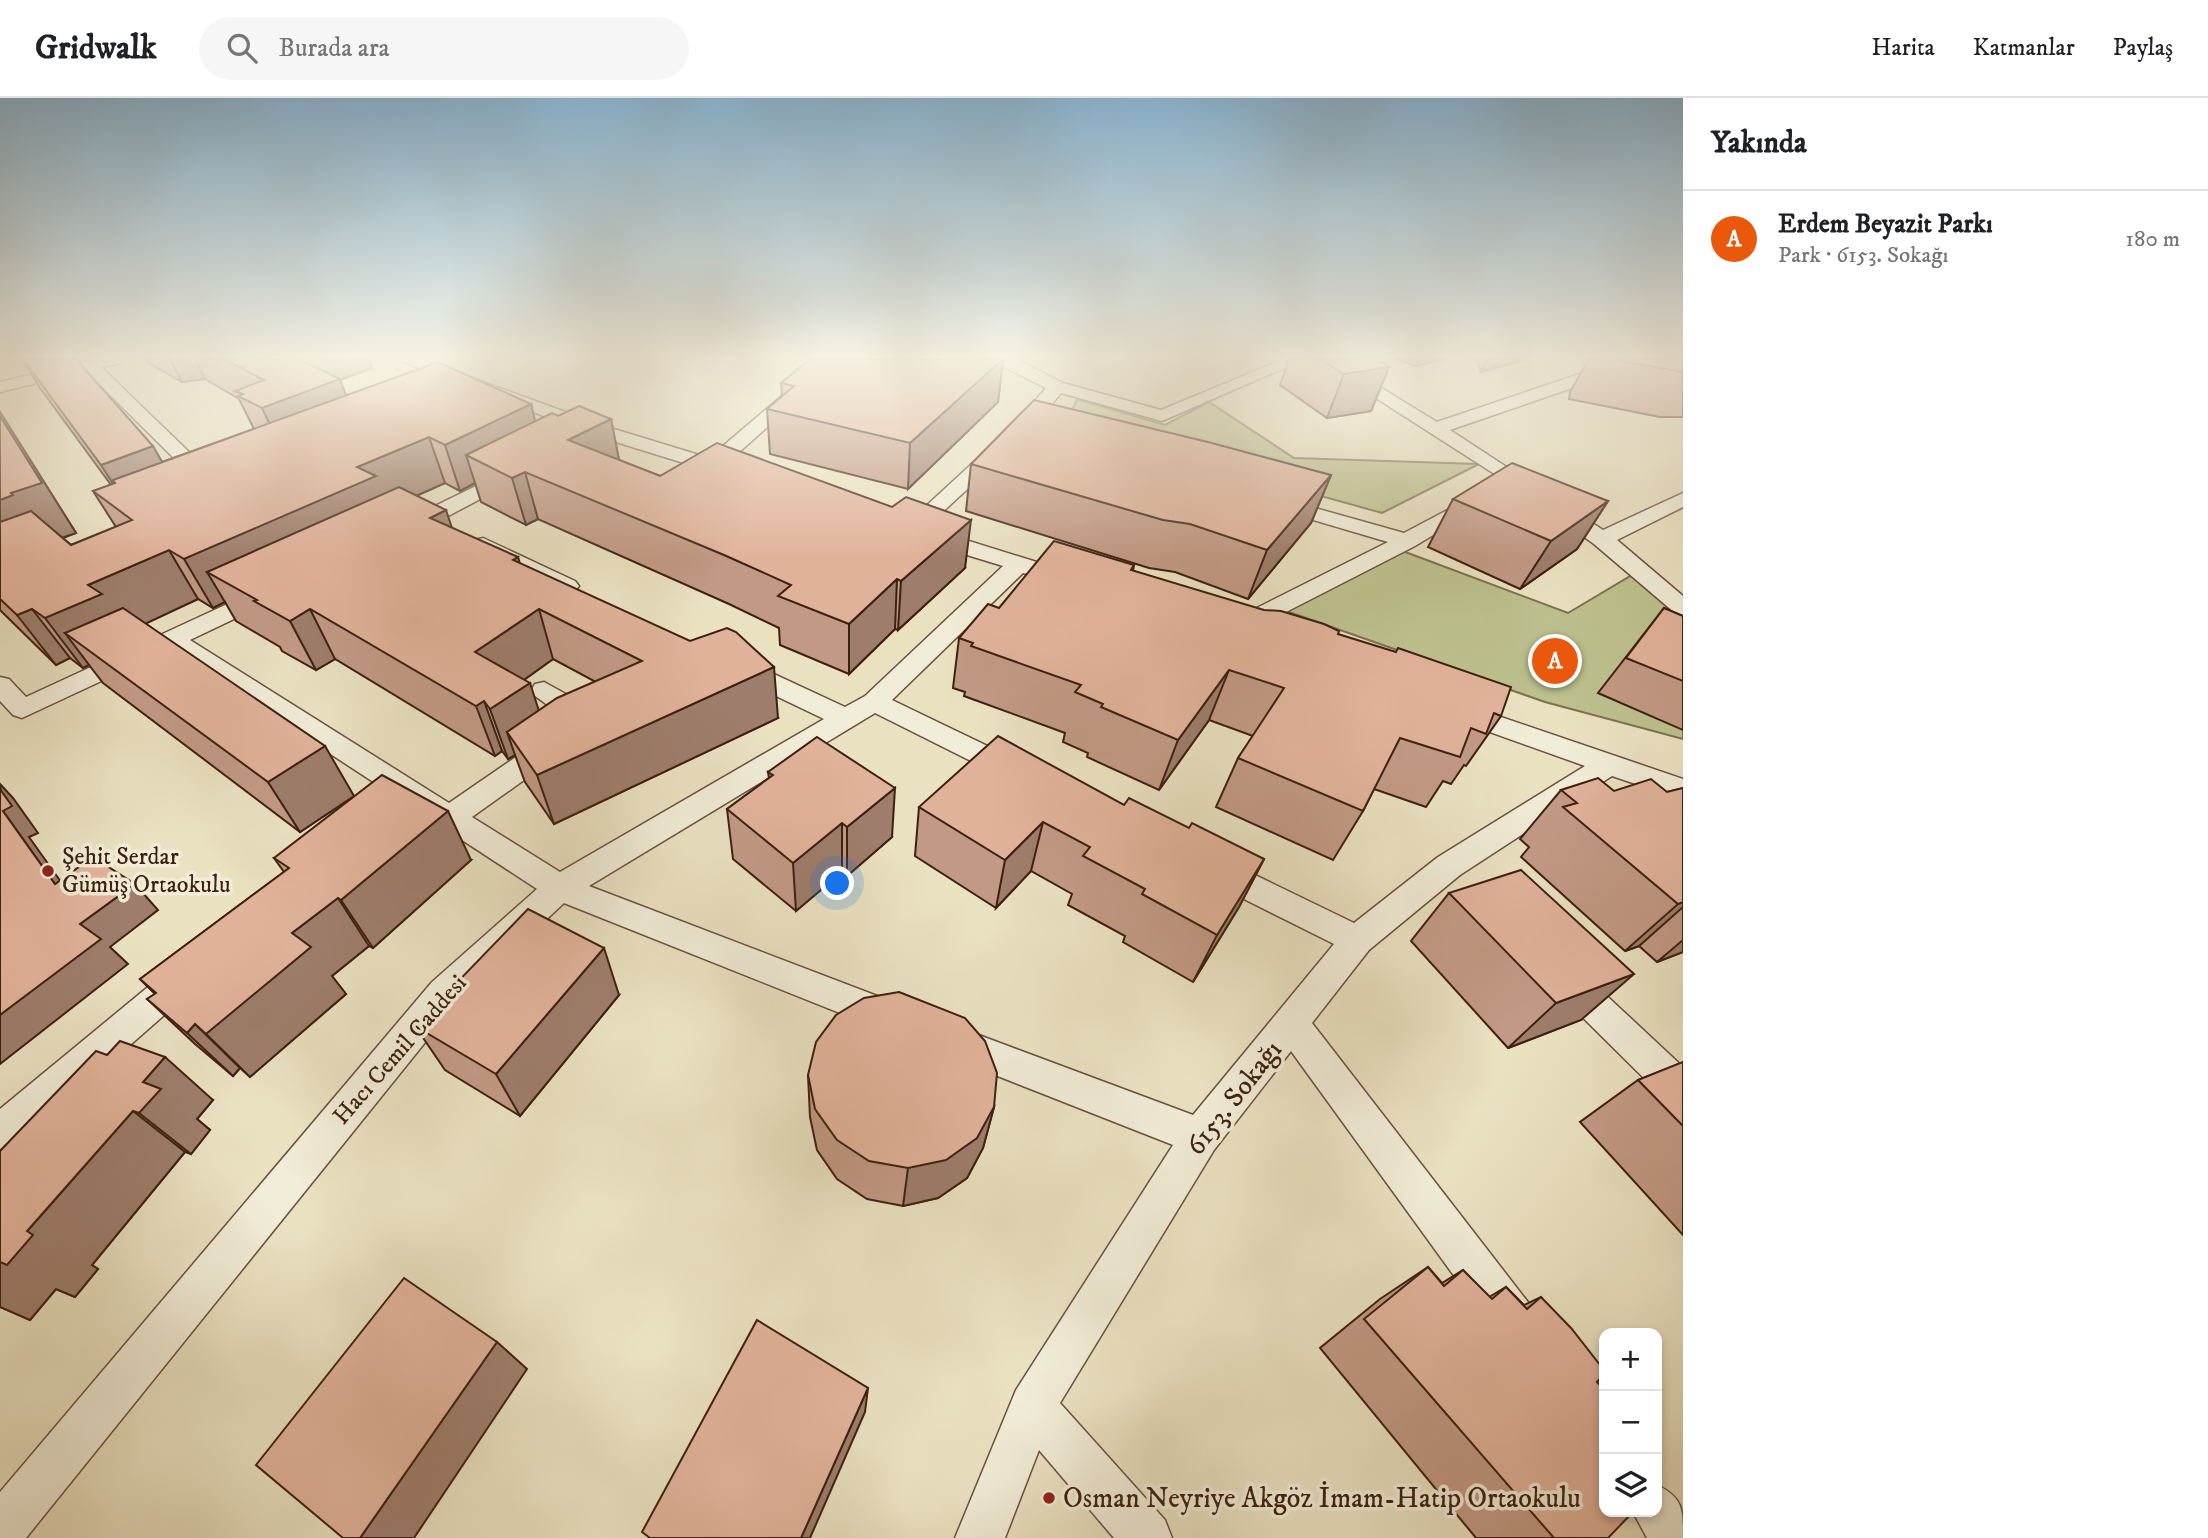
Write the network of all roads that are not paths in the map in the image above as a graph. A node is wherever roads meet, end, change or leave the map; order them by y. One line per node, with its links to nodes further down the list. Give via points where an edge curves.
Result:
1 (165, 426): 16 (street, via 221,486)
2 (587, 426): 9 (street)
3 (758, 426): 13 (street)
4 (1023, 426): 7 (street)
5 (1430, 426): 8 (street)
6 (1442, 426): 8 (street)
7 (1021, 429): 10 (street); 21 (street)
8 (1434, 429): 15 (street)
9 (597, 430): 11 (street); 13 (street)
10 (1048, 437)
11 (573, 443)
12 (537, 462): 19 (street)
13 (713, 466): 14 (street)
14 (752, 478)
15 (1514, 478): 23 (street); 24 (street)
16 (190, 498)
17 (1261, 499): 24 (street)
18 (1683, 499): 23 (street)
19 (427, 519): 22 (street); 28 (street)
20 (884, 522): 21 (street)
21 (911, 530): 25 (street)
22 (391, 536)
23 (1602, 539): 29 (street)
24 (1407, 541): 31 (street, via 1221,630)
25 (1019, 564): 26 (street); 36 (street, Hacı Cemil Caddesi)
26 (1058, 577)
27 (293, 582): 30 (street)
28 (587, 596)
29 (1683, 608)
30 (171, 639): 33 (street, via 22,709); 39 (street)
31 (1254, 641)
32 (723, 660): 36 (street)
33 (0, 685)
34 (544, 690): 42 (street, via 590,719)
35 (1439, 705): 37 (street)
36 (860, 711): 38 (street); 44 (street, Hacı Cemil Caddesi)
37 (1611, 763): 40 (street); 45 (street, 6153. Sokağı, via 1459,875)
38 (1035, 781)
39 (407, 788): 41 (street); 42 (street)
40 (1683, 790)
41 (375, 814)
42 (452, 816): 44 (street)
43 (1184, 855): 45 (street)
44 (560, 888): 51 (street); 55 (street, Hacı Cemil Caddesi, via 444,993)
45 (1357, 940): 48 (street, 6153. Sokağı)
46 (209, 956): 50 (street)
47 (1547, 960): 49 (street)
48 (1292, 1024): 51 (street, 6153. Sokağı); 52 (street)
49 (1683, 1092)
50 (0, 1134)
51 (1200, 1137): 53 (street, 6153. Sokağı)
52 (1538, 1353)
53 (1032, 1406): 57 (street, 6153. Sokağı); 58 (street)
54 (1662, 1517): 59 (street)
55 (0, 1532): 56 (street)
56 (27, 1538)
57 (980, 1538)
58 (1147, 1538)
59 (1677, 1538)

